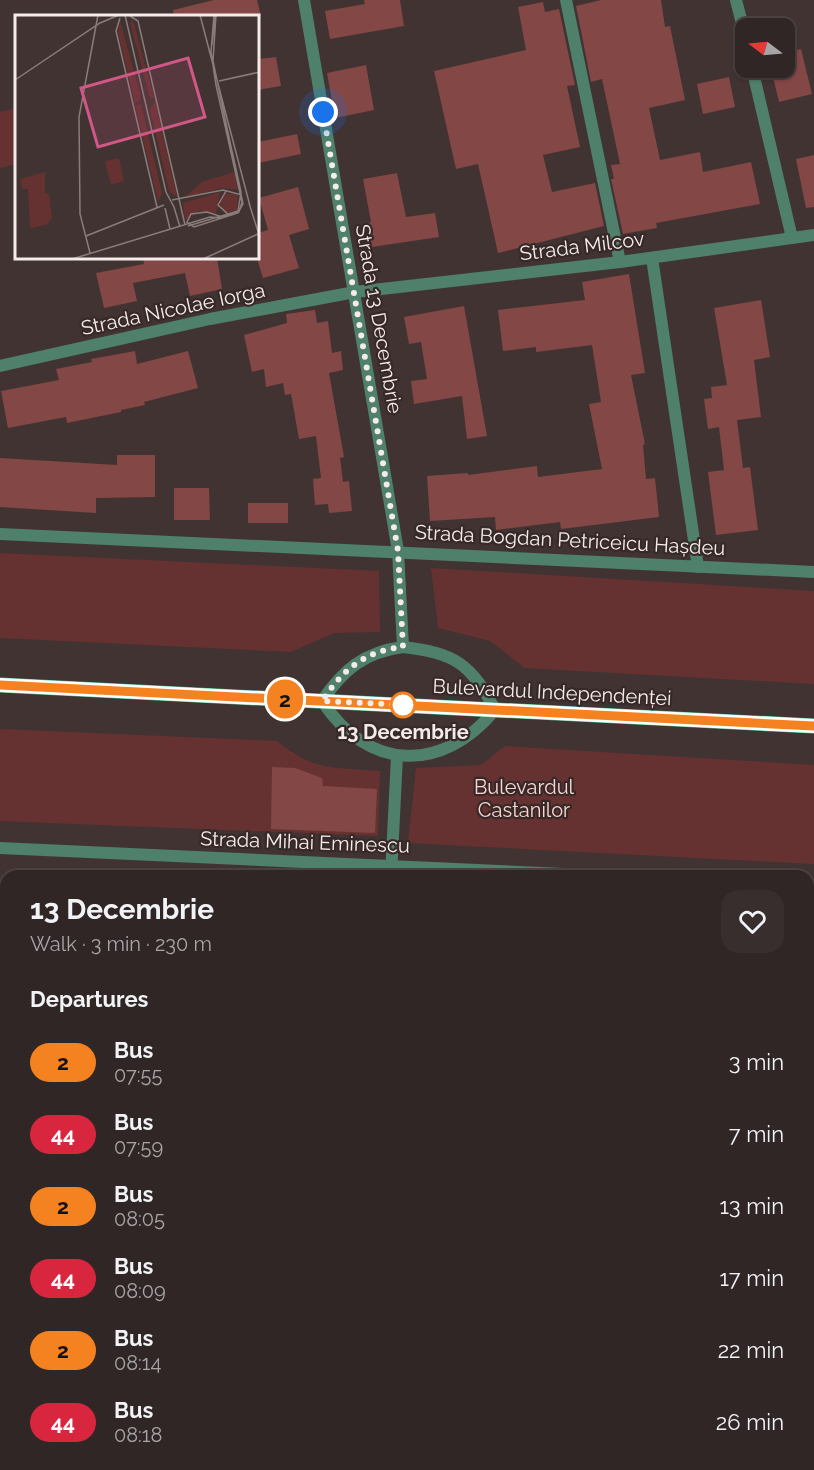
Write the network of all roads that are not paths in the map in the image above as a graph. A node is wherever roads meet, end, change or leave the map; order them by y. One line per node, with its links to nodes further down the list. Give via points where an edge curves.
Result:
1 (304, 0): 10 (street, Strada 13 Decembrie)
2 (566, 0): 9 (street)
3 (736, 0): 4 (street)
4 (741, 18)
5 (754, 78): 7 (street)
6 (814, 235): 7 (street, Strada Milcov)
7 (792, 238): 8 (street, Strada Milcov)
8 (652, 258): 9 (street, Strada Milcov); 14 (street)
9 (620, 262): 10 (street, Strada Milcov)
10 (355, 292): 11 (street, Strada Nicolae Iorga, via 210,319); 13 (street, Strada 13 Decembrie)
11 (0, 366)
12 (0, 534): 13 (street, Strada Bogdan Petriceicu Hașdeu)
13 (398, 551): 14 (street, Strada Bogdan Petriceicu Hașdeu); 16 (street, Strada 13 Decembrie)
14 (698, 567): 15 (street, Strada Bogdan Petriceicu Hașdeu)
15 (814, 572)
16 (403, 647): 18 (street, via 384,649 351,665); 19 (street, via 434,650 452,657 471,672)
17 (0, 685): 18 (main road, Bulevardul Independenței)
18 (322, 701): 19 (main road, Bulevardul Independenței); 21 (street, via 353,738)
19 (495, 710): 20 (main road, Bulevardul Independenței); 21 (street, via 482,726 456,745 435,753)
20 (814, 726)
21 (397, 756): 23 (street)
22 (0, 848): 23 (street, Strada Mihai Eminescu)
23 (392, 870)

